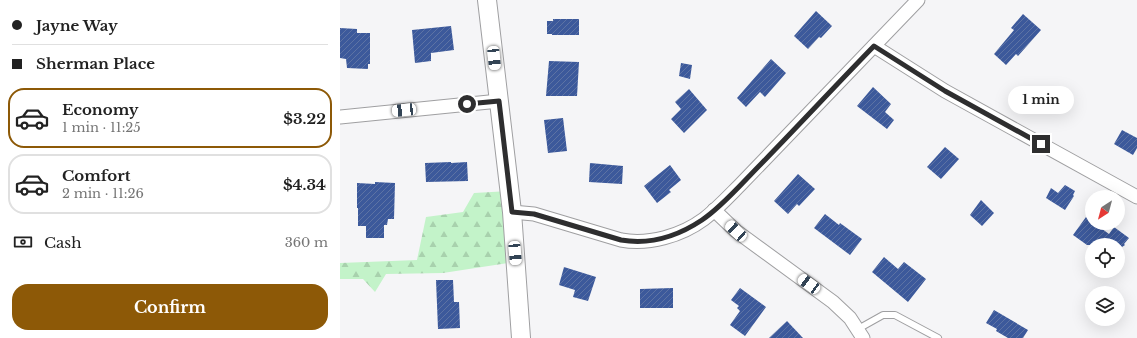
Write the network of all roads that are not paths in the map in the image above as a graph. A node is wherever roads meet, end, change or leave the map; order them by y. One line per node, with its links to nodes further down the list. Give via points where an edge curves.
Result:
1 (487, 0): 4 (street)
2 (918, 0): 3 (street)
3 (874, 46): 6 (street, via 945,91); 7 (street)
4 (499, 101): 5 (street); 8 (street)
5 (340, 116)
6 (1137, 197)
7 (714, 210): 8 (street, via 686,230 645,242 621,240 534,214); 9 (street, via 736,231 833,302)
8 (512, 212): 10 (street)
9 (861, 333): 11 (lane, via 883,315 894,315)
10 (521, 338)
11 (938, 338)

